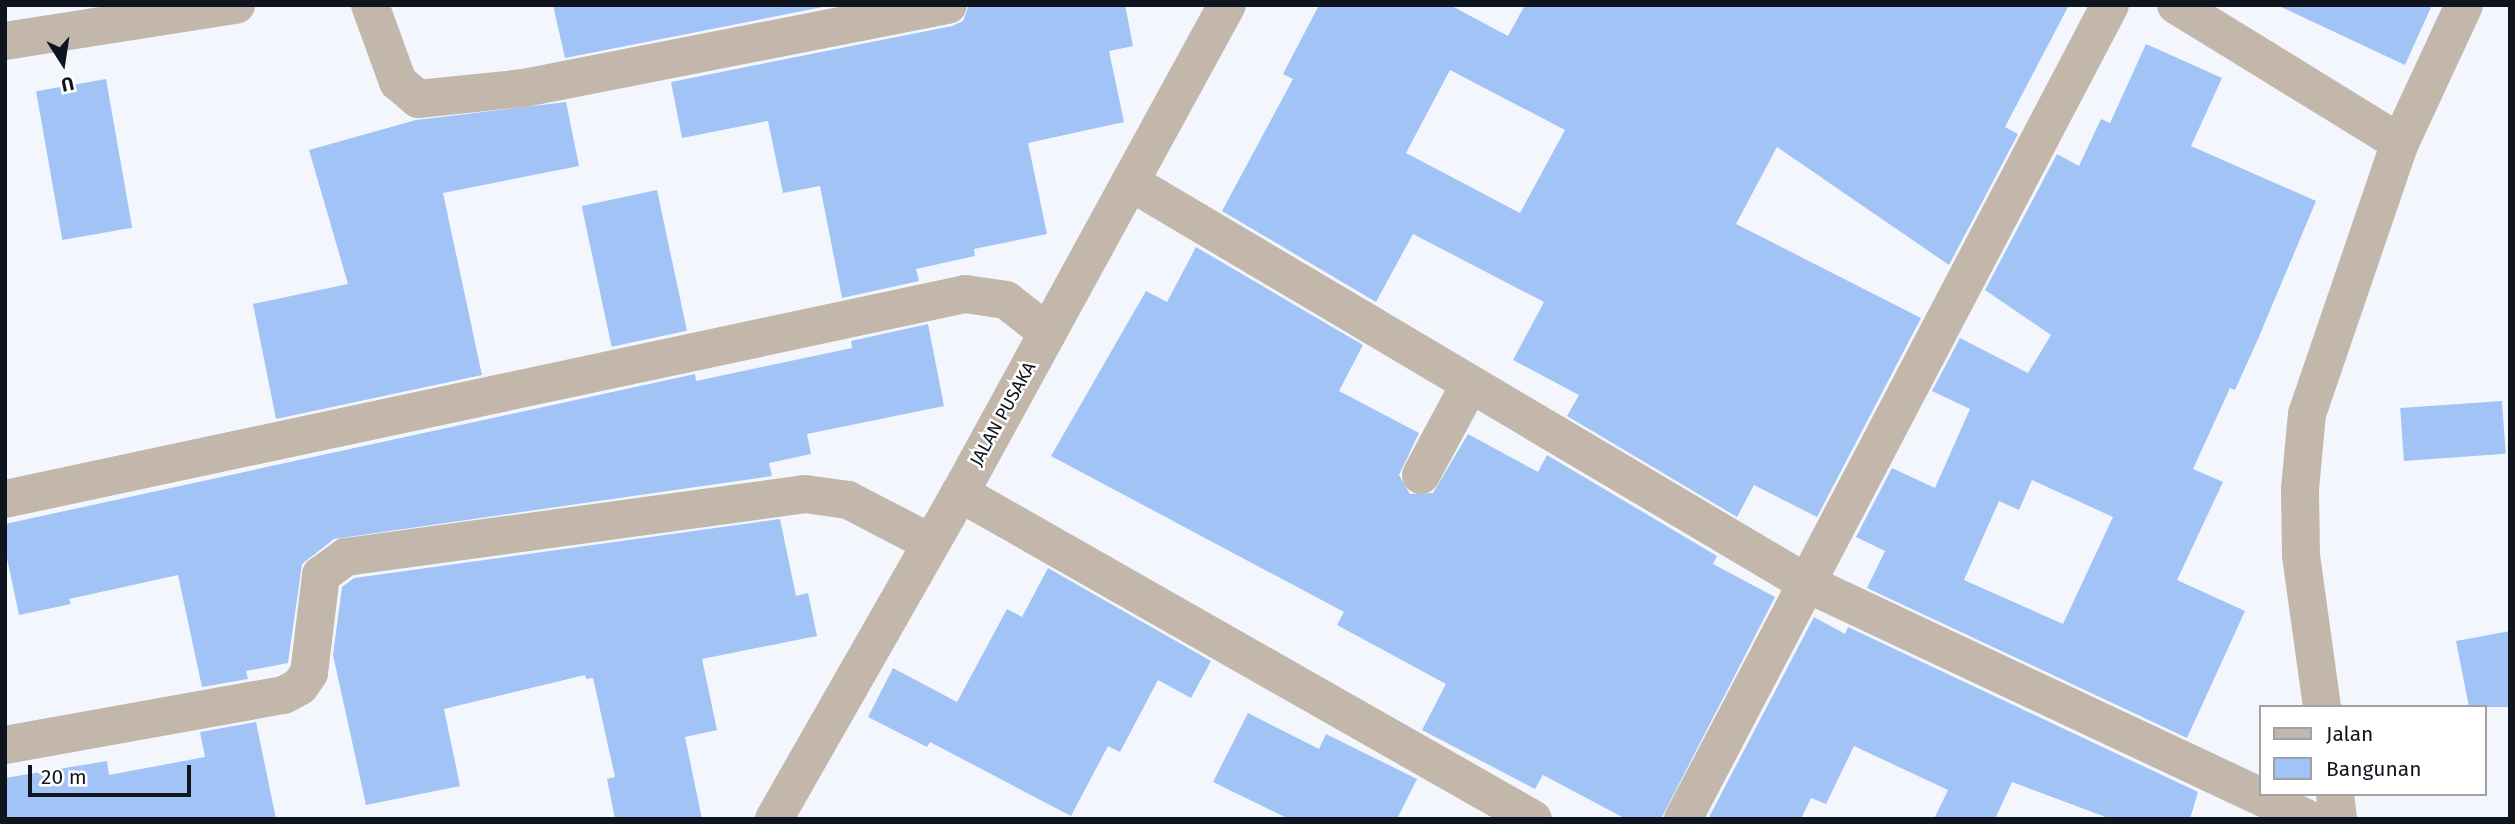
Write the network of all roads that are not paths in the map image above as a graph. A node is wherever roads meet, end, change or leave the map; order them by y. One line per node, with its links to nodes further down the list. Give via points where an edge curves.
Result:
1 (236, 5): 8 (street)
2 (370, 5): 3 (street, via 398,82 418,99 524,88)
3 (948, 5)
4 (1227, 5): 11 (street, JALAN PUSAKA)
5 (2110, 5): 18 (street)
6 (2176, 5): 10 (street)
7 (2464, 5): 10 (street)
8 (44, 20): 9 (street)
9 (5, 41)
10 (2400, 143): 19 (street, via 2307,414 2300,489 2301,555)
11 (1130, 182): 12 (street, JALAN PUSAKA); 13 (street)
12 (1048, 333): 15 (street, JALAN PUSAKA); 16 (street, via 1006,300 965,294)
13 (1470, 384): 14 (street); 18 (street)
14 (1420, 475)
15 (960, 493): 17 (street, JALAN PUSAKA); 23 (street)
16 (5, 499)
17 (931, 543): 20 (street, via 849,500 805,494 346,557 321,575 309,673 284,695); 22 (street, JALAN PUSAKA)
18 (1808, 584): 24 (street); 25 (street)
19 (2322, 705)
20 (5, 745)
21 (2335, 796): 26 (street)
22 (774, 819)
23 (1533, 819)
24 (1683, 819)
25 (2308, 819)
26 (2338, 819)

